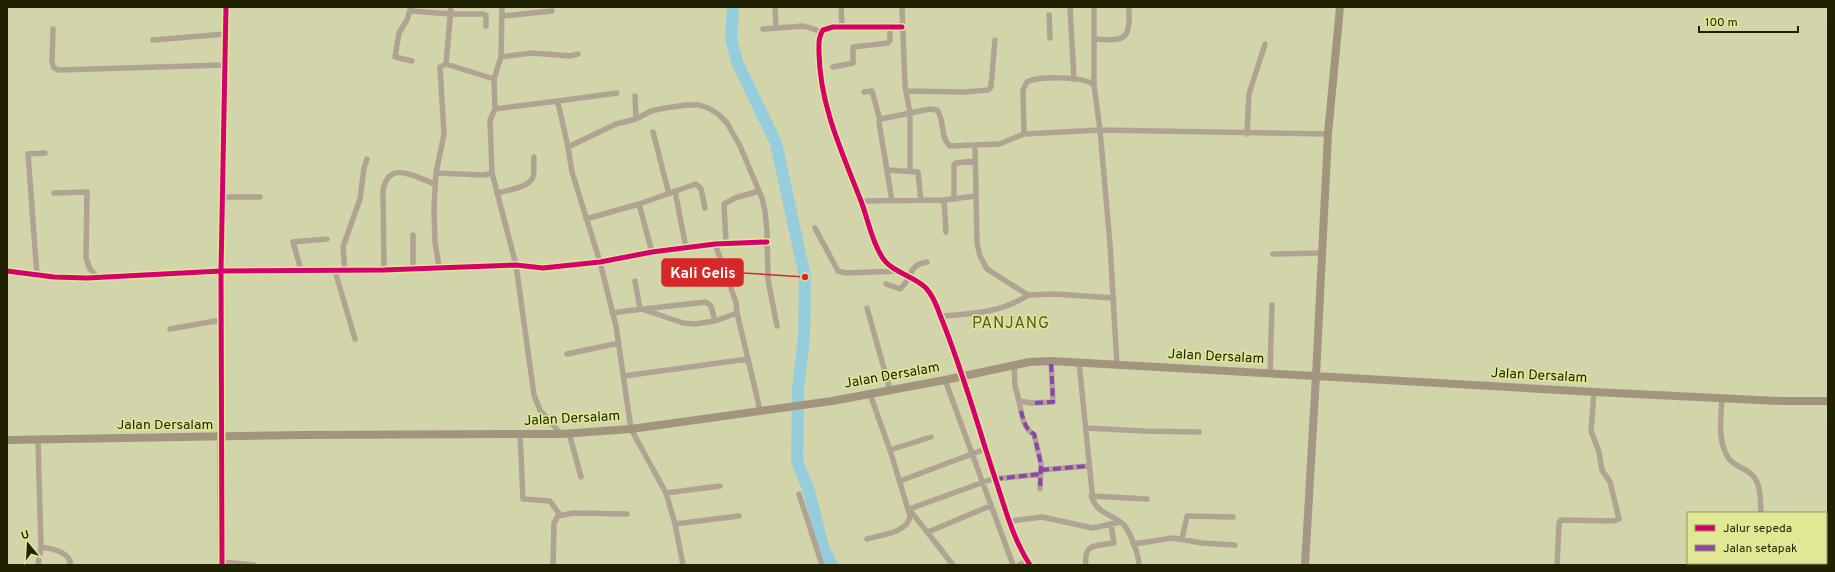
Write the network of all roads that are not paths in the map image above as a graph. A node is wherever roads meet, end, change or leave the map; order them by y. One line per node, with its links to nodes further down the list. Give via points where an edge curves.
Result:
1 (226, 7): 24 (street)
2 (451, 7): 13 (street)
3 (502, 7): 15 (street)
4 (775, 7): 17 (street)
5 (841, 7): 18 (street)
6 (902, 7): 20 (street)
7 (1070, 7): 37 (street)
8 (1094, 7): 26 (street)
9 (1129, 7): 26 (street, via 1130,26 1127,35 1121,39)
10 (1340, 7): 52 (main road)
11 (411, 9): 13 (street); 32 (street, via 399,33 396,57)
12 (552, 10): 15 (street)
13 (450, 14): 16 (street, via 485,14); 33 (street)
14 (1049, 15): 25 (street)
15 (503, 16): 31 (street)
16 (486, 26)
17 (776, 27): 22 (street); 23 (street, via 804,26)
18 (842, 27): 19 (street); 23 (street, via 828,28)
19 (890, 27): 20 (street); 35 (street, via 888,43 853,47 853,63)
20 (902, 27): 40 (street)
21 (53, 28): 34 (street, via 52,63 54,68 59,70)
22 (764, 29)
23 (822, 32): 75 (street, via 819,39 819,57 825,104)
24 (226, 34): 27 (street); 34 (street)
25 (1050, 38)
26 (1094, 39): 38 (street)
27 (153, 40)
28 (995, 40): 40 (street, via 991,87 988,90)
29 (1265, 44): 51 (street, via 1249,94)
30 (578, 54): 31 (street, via 570,56 532,53)
31 (501, 56): 36 (street)
32 (412, 61)
33 (446, 64): 36 (street); 61 (street, via 441,65 439,70 444,134)
34 (225, 65): 70 (street)
35 (833, 67)
36 (494, 79): 44 (street)
37 (1074, 79): 38 (street); 50 (street, via 1034,80 1025,84)
38 (1094, 85): 48 (street)
39 (864, 92): 47 (street, via 872,91)
40 (906, 92): 45 (street)
41 (617, 93): 43 (street)
42 (635, 96): 46 (street)
43 (558, 101): 44 (street); 54 (street)
44 (495, 109): 62 (street, via 490,120)
45 (910, 113): 47 (street); 53 (street, via 936,110 940,114 948,144 958,147); 60 (street)
46 (636, 119): 54 (street, via 616,124); 65 (street, via 651,111 665,108 687,105 708,108 718,114 730,128)
47 (880, 120): 59 (street)
48 (1100, 130): 50 (street); 51 (street); 109 (street)
49 (653, 132): 68 (street)
50 (1024, 134): 53 (street, via 1000,144)
51 (1247, 134): 52 (street)
52 (1328, 134): 89 (main road)
53 (975, 145): 58 (street)
54 (568, 147): 79 (street, via 572,172)
55 (45, 153): 103 (street, via 28,154)
56 (534, 157): 66 (street, via 533,176 530,181)
57 (367, 159): 101 (street, via 360,199 343,247)
58 (975, 161): 69 (street); 72 (street, via 954,165)
59 (887, 170): 60 (street); 76 (street)
60 (910, 171): 73 (street, via 918,172)
61 (436, 173): 62 (street); 63 (street)
62 (492, 173): 66 (street)
63 (435, 184): 94 (street, via 434,226); 97 (street, via 398,171 385,181)
64 (675, 191): 68 (street); 78 (street, via 698,184); 87 (street)
65 (759, 191): 84 (street, via 765,211); 85 (street, via 725,202)
66 (497, 192): 93 (street)
67 (54, 193): 104 (street, via 87,192 86,258 90,269)
68 (669, 194): 77 (street)
69 (976, 196): 72 (street); 108 (street, via 977,243 982,262 990,273)
70 (222, 197): 71 (street); 99 (street)
71 (260, 198)
72 (954, 199): 74 (street)
73 (921, 200): 74 (street); 76 (street)
74 (944, 200): 81 (street)
75 (861, 201): 76 (street); 102 (street, via 881,256 885,262)
76 (892, 202)
77 (639, 204): 79 (street); 88 (street)
78 (705, 208)
79 (586, 219): 91 (street)
80 (815, 228): 102 (street, via 838,271)
81 (946, 232)
82 (413, 235): 95 (street)
83 (328, 239): 96 (street, via 293,242)
84 (767, 242): 85 (street); 118 (street, via 768,280)
85 (726, 243): 86 (street)
86 (715, 244): 87 (street); 114 (street, via 736,302)
87 (686, 248): 88 (street)
88 (652, 252): 91 (street)
89 (1321, 253): 90 (street); 131 (main road)
90 (1273, 254)
91 (600, 262): 93 (street, via 543,268); 113 (street)
92 (927, 262): 105 (street, via 915,265)
93 (516, 265): 94 (street); 143 (street, via 534,395 540,410)
94 (439, 267): 95 (street)
95 (413, 269): 97 (street)
96 (301, 270): 99 (street); 100 (street)
97 (384, 270): 101 (street)
98 (7, 271): 103 (street)
99 (221, 271): 104 (street); 116 (street)
100 (335, 271): 101 (street); 120 (street)
101 (345, 271)
102 (899, 271): 105 (street)
103 (37, 275): 104 (street)
104 (97, 277)
105 (909, 277): 107 (street, via 900,289); 115 (street, via 927,289)
106 (635, 281): 112 (street)
107 (886, 284)
108 (1028, 295): 109 (street); 115 (street, via 1008,306 987,312)
109 (1114, 298): 127 (street)
110 (1272, 305): 128 (street)
111 (867, 308): 133 (street)
112 (641, 309): 113 (street); 117 (street, via 683,323); 117 (street, via 705,301 711,306)
113 (612, 313): 121 (street)
114 (737, 313): 117 (street); 123 (street)
115 (941, 316): 130 (street)
116 (221, 320): 119 (street); 146 (street)
117 (716, 321)
118 (777, 326)
119 (170, 329)
120 (355, 339)
121 (619, 343): 122 (street); 129 (street)
122 (567, 354)
123 (748, 359): 129 (street); 139 (street)
124 (1051, 361): 125 (main road, Jalan Dersalam); 126 (main road, Jalan Dersalam); 137 (street, via 1053,402)
125 (1079, 362): 127 (main road, Jalan Dersalam); 141 (street)
126 (1014, 365): 130 (main road, Jalan Dersalam); 137 (street)
127 (1117, 365): 128 (main road, Jalan Dersalam)
128 (1270, 373): 131 (main road, Jalan Dersalam)
129 (624, 376): 140 (street)
130 (962, 376): 132 (main road, Jalan Dersalam); 149 (street)
131 (1316, 376): 134 (main road, Jalan Dersalam); 194 (main road)
132 (946, 380): 133 (main road, Jalan Dersalam); 151 (street)
133 (890, 390): 135 (main road, Jalan Dersalam)
134 (1594, 392): 136 (main road, Jalan Dersalam); 195 (street, via 1591,431 1602,470 1610,482 1618,519 1561,520)
135 (870, 394): 139 (main road, Jalan Dersalam); 150 (street)
136 (1722, 398): 138 (main road, Jalan Dersalam, via 1792,402); 166 (street, via 1721,431 1724,447 1733,463 1755,478 1759,488)
137 (1019, 401): 153 (street, via 1026,426 1034,434)
138 (1828, 401)
139 (760, 410): 140 (main road, Jalan Dersalam)
140 (632, 428): 143 (main road, Jalan Dersalam); 160 (street)
141 (1086, 428): 142 (street); 152 (street)
142 (1199, 432)
143 (565, 433): 144 (main road, Jalan Dersalam); 154 (street)
144 (520, 434): 146 (main road, Jalan Dersalam); 168 (street, via 523,499 550,502)
145 (931, 437): 150 (street)
146 (221, 438): 148 (main road, Jalan Dersalam); 182 (main road)
147 (7, 440): 148 (main road, Jalan Dersalam)
148 (38, 440): 180 (street)
149 (983, 449): 151 (street); 155 (street)
150 (890, 450): 156 (street)
151 (972, 453): 156 (street); 157 (street)
152 (1088, 466): 153 (street); 162 (street)
153 (1041, 472): 155 (street); 159 (street)
154 (581, 477)
155 (995, 478): 157 (street); 171 (street)
156 (900, 481): 165 (street)
157 (981, 482): 164 (street); 165 (street)
158 (720, 486): 160 (street)
159 (1040, 489)
160 (666, 493): 173 (street)
161 (799, 494): 188 (street)
162 (1091, 496): 163 (street); 172 (street, via 1098,509)
163 (1147, 499)
164 (990, 506): 175 (street); 190 (street)
165 (909, 509): 175 (street); 176 (street, via 910,519 902,528)
166 (1761, 512)
167 (627, 514): 168 (street)
168 (560, 515): 186 (street, via 554,523)
169 (740, 516): 173 (street)
170 (1233, 517): 177 (street, via 1187,516)
171 (1009, 521): 174 (street, via 1042,517 1093,528); 181 (street)
172 (1120, 522): 174 (street); 178 (street, via 1126,527)
173 (676, 524): 187 (street)
174 (1111, 524): 192 (street, via 1114,543 1089,548 1085,556)
175 (928, 532): 189 (street)
176 (867, 539)
177 (1182, 539): 178 (street, via 1168,538); 179 (street)
178 (1133, 544): 193 (street, via 1138,556)
179 (1235, 545)
180 (40, 546): 183 (street); 184 (street, via 64,553)
181 (1029, 563): 191 (street)
182 (222, 564): 185 (street)
183 (38, 565)
184 (71, 565)
185 (254, 565)
186 (553, 565)
187 (683, 565)
188 (822, 565)
189 (953, 565)
190 (1013, 565)
191 (1019, 565)
192 (1086, 565)
193 (1138, 565)
194 (1305, 565)
195 (1557, 565)

